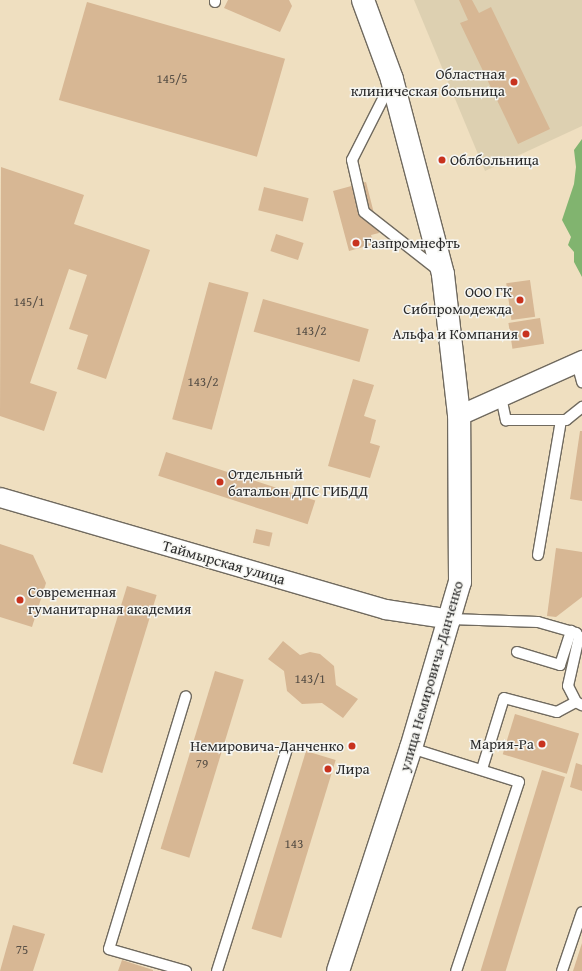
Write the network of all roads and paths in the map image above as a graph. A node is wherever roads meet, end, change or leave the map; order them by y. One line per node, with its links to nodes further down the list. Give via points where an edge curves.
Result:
1 (363, 0): 2 (main road, улица Немировича-Данченко)
2 (392, 79): 3 (main road, улица Немировича-Данченко); 3 (lane, via 352,160 364,212)
3 (443, 274): 8 (main road, улица Немировича-Данченко)
4 (579, 361): 5 (lane); 6 (street)
5 (582, 382)
6 (501, 396): 8 (street); 9 (lane, via 506,420)
7 (582, 407): 9 (lane, via 566,420)
8 (459, 415): 12 (main road, улица Немировича-Данченко, via 460,582)
9 (561, 420): 11 (lane)
10 (0, 497): 12 (street, Таймырская улица, via 385,609)
11 (538, 554)
12 (450, 618): 13 (lane, via 538,622); 17 (main road, улица Немировича-Данченко)
13 (577, 636): 14 (lane, via 560,665); 16 (lane, via 568,686)
14 (517, 652)
15 (186, 696): 21 (lane, via 109,949)
16 (579, 704): 19 (lane, via 557,712 504,698)
17 (411, 748): 19 (lane); 23 (main road, улица Немировича-Данченко)
18 (287, 749): 22 (lane)
19 (482, 769): 24 (lane, via 519,782)
20 (582, 912): 25 (lane)
21 (186, 971)
22 (217, 971)
23 (338, 971)
24 (456, 971)
25 (562, 971)

